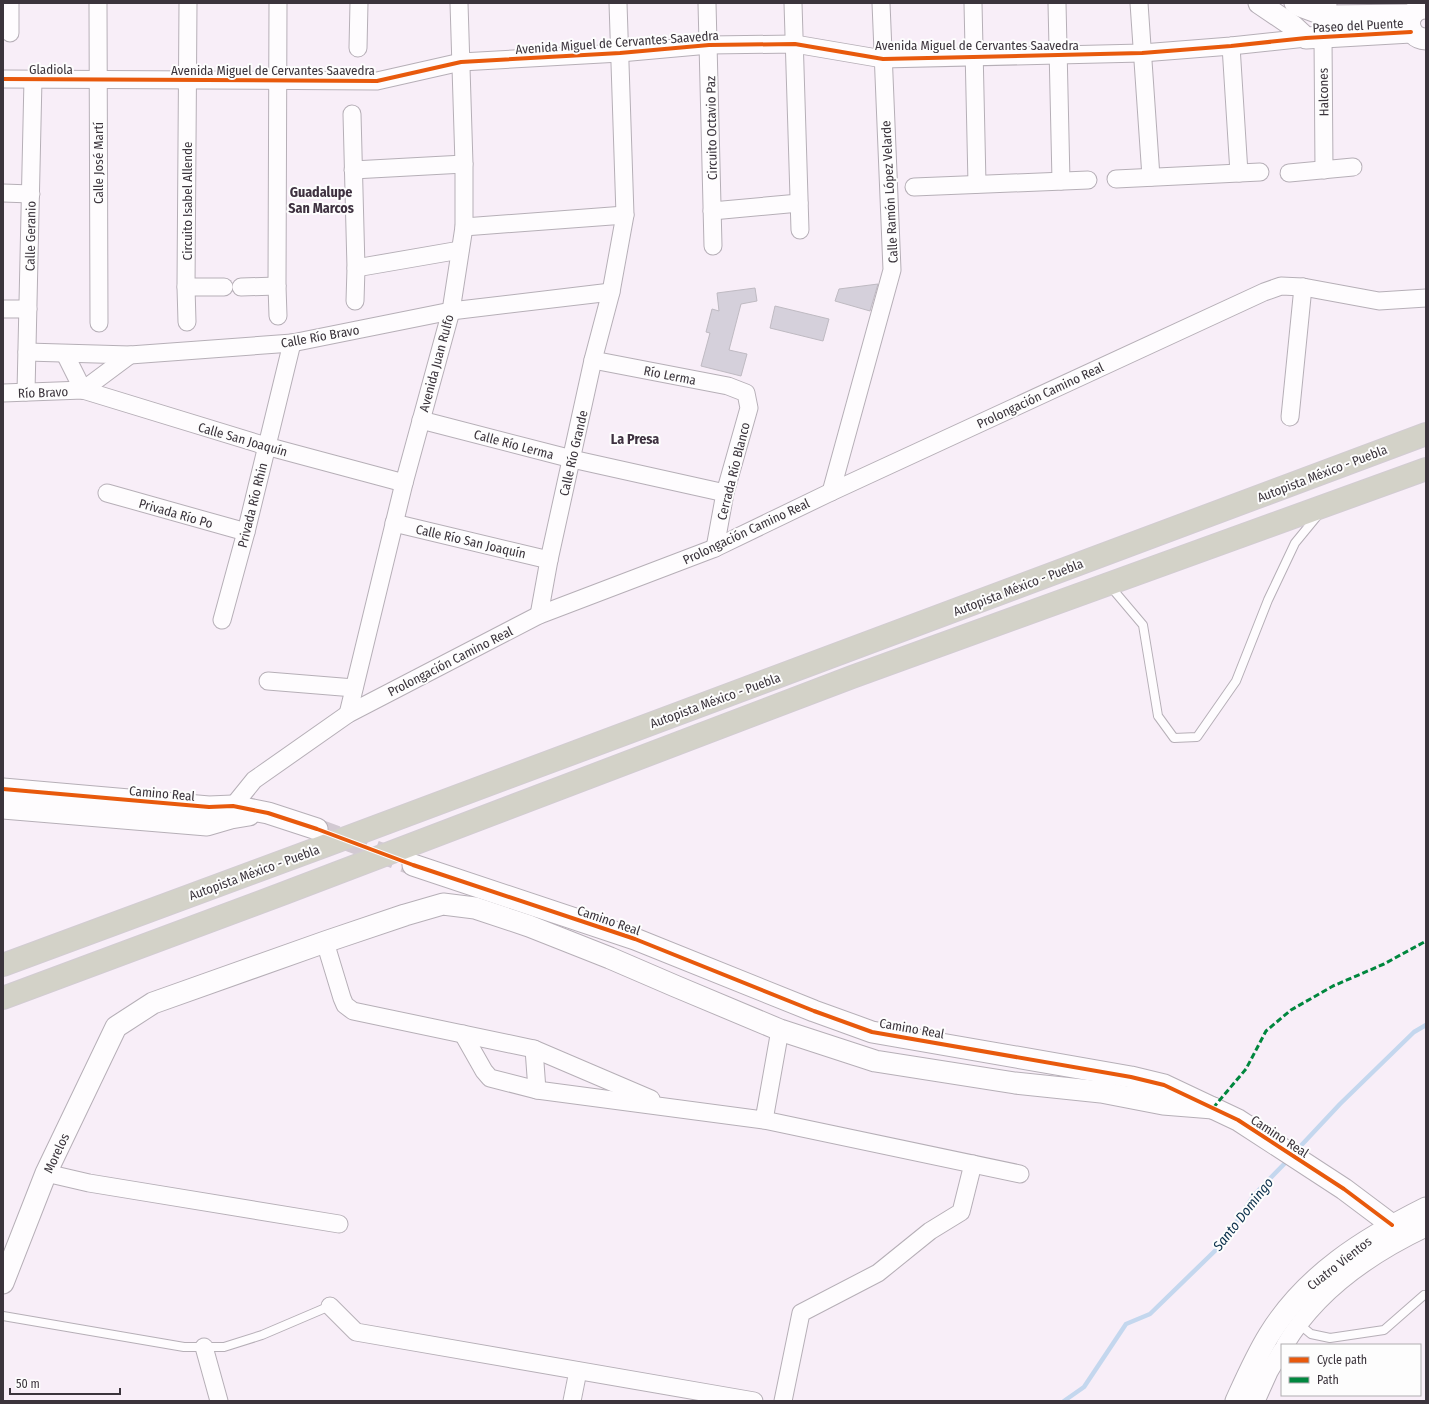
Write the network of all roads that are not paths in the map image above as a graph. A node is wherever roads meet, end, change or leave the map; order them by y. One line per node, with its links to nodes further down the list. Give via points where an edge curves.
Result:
1 (98, 3): 29 (street, Calle José Martí)
2 (188, 3): 30 (street, Circuito Isabel Allende)
3 (278, 3): 31 (street)
4 (359, 3): 20 (street)
5 (459, 3): 26 (street, Avenida Juan Rulfo)
6 (618, 3): 21 (street, Calle Río Grande)
7 (707, 3): 18 (street, Circuito Octavio Paz)
8 (793, 3): 17 (street)
9 (881, 3): 25 (street, Calle Ramón López Velarde)
10 (973, 3): 23 (street)
11 (1057, 3): 24 (street)
12 (1139, 3): 22 (street)
13 (1259, 3): 16 (street)
14 (1313, 8): 15 (street, Paseo del Puente); 16 (street); 16 (street, Halcones)
15 (1419, 24): 16 (street, Paseo del Puente)
16 (1307, 34): 19 (street, Avenida Miguel de Cervantes Saavedra); 36 (street, Halcones)
17 (796, 44): 18 (street, Avenida Miguel de Cervantes Saavedra); 25 (street, Avenida Miguel de Cervantes Saavedra); 48 (street)
18 (709, 45): 21 (street, Avenida Miguel de Cervantes Saavedra); 49 (street, Circuito Octavio Paz)
19 (1232, 46): 22 (street, Avenida Miguel de Cervantes Saavedra); 38 (street)
20 (358, 48)
21 (620, 53): 26 (street, Avenida Miguel de Cervantes Saavedra); 50 (street, Calle Río Grande)
22 (1142, 53): 24 (street, Avenida Miguel de Cervantes Saavedra); 40 (street)
23 (974, 56): 24 (street, Avenida Miguel de Cervantes Saavedra); 25 (street, Avenida Miguel de Cervantes Saavedra); 44 (street)
24 (1058, 56): 43 (street)
25 (883, 59): 86 (street, Calle Ramón López Velarde, via 892,270)
26 (461, 62): 31 (street, Avenida Miguel de Cervantes Saavedra, via 377,82); 33 (street, Avenida Juan Rulfo)
27 (3, 79): 28 (street, Gladiola)
28 (34, 79): 29 (street, Gladiola); 47 (street, Calle Geranio)
29 (98, 79): 30 (street, Avenida Miguel de Cervantes Saavedra); 69 (street, Calle José Martí)
30 (187, 79): 31 (street, Avenida Miguel de Cervantes Saavedra); 58 (street, Circuito Isabel Allende)
31 (278, 81): 57 (street)
32 (352, 114): 35 (street)
33 (464, 164): 35 (street); 51 (street, Avenida Juan Rulfo)
34 (1353, 167): 36 (street)
35 (353, 170): 55 (street)
36 (1324, 170): 39 (street)
37 (1260, 172): 38 (street)
38 (1239, 173): 40 (street)
39 (1289, 173)
40 (1151, 177): 41 (street)
41 (1116, 179)
42 (1088, 180): 43 (street)
43 (1061, 181): 44 (street)
44 (977, 184): 45 (street)
45 (914, 187)
46 (3, 194): 47 (street)
47 (31, 194): 65 (street, Calle Geranio)
48 (799, 203): 49 (street); 52 (street)
49 (712, 211): 53 (street, Circuito Octavio Paz)
50 (624, 215): 51 (street); 61 (street, Calle Río Grande)
51 (464, 227): 54 (street, Avenida Juan Rulfo)
52 (800, 230)
53 (713, 246)
54 (460, 250): 55 (street); 66 (street, Avenida Juan Rulfo)
55 (356, 268): 63 (street)
56 (224, 286): 58 (street)
57 (277, 286): 59 (street); 67 (street)
58 (186, 287): 68 (street, Circuito Isabel Allende)
59 (241, 287)
60 (1303, 287): 62 (street, via 1379,301); 79 (street); 86 (street, Prolongación Camino Real, via 1281,286 1264,292)
61 (612, 292): 66 (street, Calle Río Bravo); 74 (street, Calle Río Grande)
62 (1426, 298)
63 (355, 300)
64 (3, 309): 65 (street)
65 (28, 309): 71 (street, Calle Geranio)
66 (451, 312): 70 (street, Calle Río Bravo); 80 (street, Avenida Juan Rulfo)
67 (278, 316)
68 (187, 322)
69 (99, 323)
70 (292, 343): 73 (street, Calle Río Bravo); 82 (street, Privada Río Rhin)
71 (27, 352): 72 (street, Calle Río Bravo); 76 (street, Calle Geranio)
72 (65, 354): 73 (street, Calle Río Bravo); 75 (street)
73 (130, 355): 75 (street)
74 (593, 360): 78 (street, Río Lerma, via 728,386); 83 (street, Calle Río Grande)
75 (84, 390): 76 (street, Río Bravo); 82 (street, Calle San Joaquín)
76 (26, 392): 77 (street, Río Bravo)
77 (3, 393)
78 (746, 393): 88 (street, Cerrada Río Blanco, via 749,408)
79 (1290, 417)
80 (421, 420): 83 (street, Calle Río Lerma); 85 (street, Avenida Juan Rulfo)
81 (1426, 434): 107 (highway, Autopista México - Puebla)
82 (266, 446): 85 (street, Calle San Joaquín); 91 (street, Privada Río Rhin)
83 (572, 459): 88 (street, Calle Río Lerma); 93 (street, Calle Río Grande)
84 (1426, 469): 89 (highway, Autopista México - Puebla)
85 (404, 483): 90 (street, Avenida Juan Rulfo)
86 (831, 492): 92 (street, Prolongación Camino Real)
87 (107, 493): 91 (street, Privada Río Po)
88 (725, 493): 92 (street, Cerrada Río Blanco)
89 (1325, 505): 94 (highway, Autopista México - Puebla); 94 (lane, via 1295,543 1268,600 1236,681 1197,737 1174,738 1158,716 1143,625)
90 (394, 523): 93 (street, Calle Río San Joaquín); 98 (street, Avenida Juan Rulfo)
91 (246, 532): 96 (street, Privada Río Rhin)
92 (715, 548): 95 (street, Prolongación Camino Real)
93 (548, 560): 95 (street, Calle Río Grande)
94 (1108, 584): 108 (highway, Autopista México - Puebla, via 852,677)
95 (539, 615): 99 (street, Prolongación Camino Real)
96 (222, 620)
97 (268, 681): 98 (street)
98 (354, 688): 99 (street, Avenida Juan Rulfo)
99 (348, 714): 103 (street, Prolongación Camino Real, via 254,780)
100 (3, 788): 102 (street, Camino Real)
101 (3, 808): 102 (street, Camino Real)
102 (137, 810): 103 (street, Camino Real, via 207,825)
103 (232, 812): 104 (street, Camino Real, via 268,812)
104 (317, 828)
105 (413, 865): 114 (street, Camino Real, via 636,939 872,1032 1131,1077 1164,1085)
106 (325, 942): 109 (street, via 443,904 475,908 610,958); 110 (street, via 345,1006 352,1011); 117 (street, Morelos, via 153,1003 116,1027)
107 (3, 965)
108 (3, 998)
109 (780, 1030): 114 (street, via 875,1061 1015,1083 1101,1092 1162,1104); 115 (street)
110 (462, 1034): 111 (street); 112 (street, via 490,1078)
111 (534, 1049): 112 (street); 113 (street)
112 (538, 1090): 113 (street)
113 (670, 1107): 115 (street)
114 (1213, 1108): 121 (street, Camino Real, via 1238,1120 1344,1189)
115 (764, 1120): 116 (street)
116 (973, 1164): 118 (street); 135 (street, via 961,1212 930,1231 878,1273 801,1313)
117 (46, 1173): 120 (street, via 89,1183); 123 (street, Morelos)
118 (1020, 1174)
119 (1426, 1208): 121 (street, Cuatro Vientos)
120 (339, 1224)
121 (1392, 1225): 136 (street, Cuatro Vientos, via 1322,1273 1288,1307 1255,1360)
122 (1426, 1228): 127 (street, Cuatro Vientos, via 1384,1249 1357,1267 1319,1301)
123 (3, 1282)
124 (1424, 1295): 127 (lane, via 1384,1330 1330,1338 1311,1334)
125 (330, 1306): 129 (lane, via 262,1335 224,1347); 131 (street, via 356,1332)
126 (3, 1316): 129 (lane, via 184,1348)
127 (1299, 1324): 128 (street, Cuatro Vientos)
128 (1286, 1344)
129 (204, 1347): 132 (street)
130 (1281, 1352): 137 (street)
131 (578, 1371): 133 (street); 134 (street)
132 (219, 1401)
133 (572, 1401)
134 (754, 1401)
135 (783, 1401)
136 (1236, 1401)
137 (1256, 1401)

